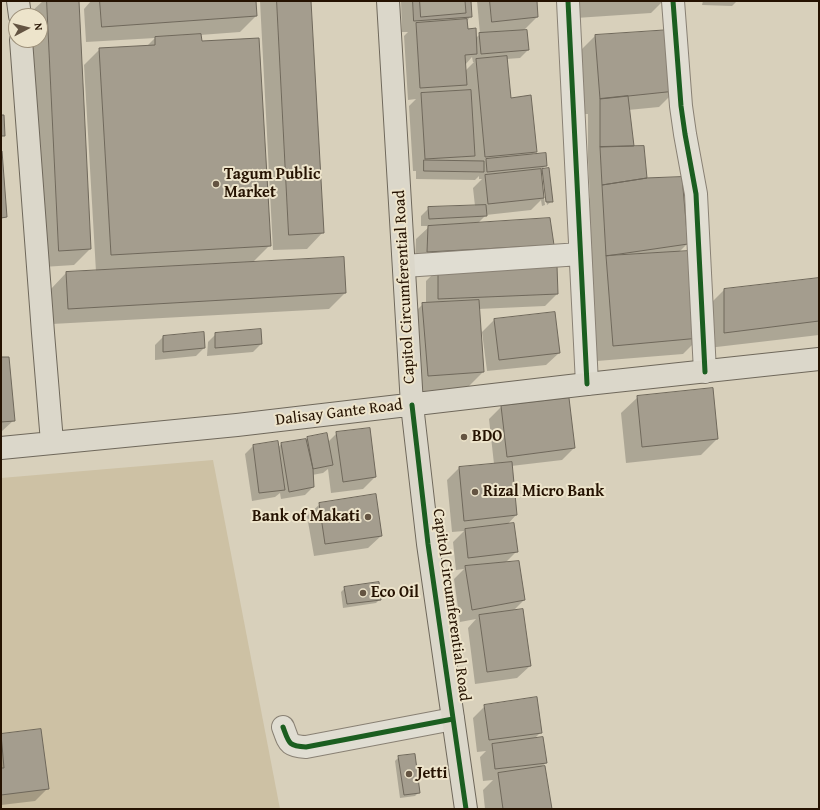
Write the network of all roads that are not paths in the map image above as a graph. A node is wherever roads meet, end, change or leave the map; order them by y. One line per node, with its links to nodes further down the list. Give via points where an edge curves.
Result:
1 (388, 1): 6 (main road, Capitol Circumferential Road)
2 (568, 1): 5 (street)
3 (673, 1): 8 (street, via 684,127 696,194)
4 (22, 48): 11 (main road)
5 (580, 254): 6 (street); 9 (street)
6 (404, 266): 10 (main road, Capitol Circumferential Road)
7 (819, 360): 8 (main road, Dalisay Gante Road)
8 (705, 372): 9 (main road, Dalisay Gante Road)
9 (587, 384): 10 (main road, Dalisay Gante Road)
10 (412, 405): 11 (main road, Dalisay Gante Road); 13 (main road, Capitol Circumferential Road, via 428,544)
11 (52, 442): 12 (main road, Dalisay Gante Road)
12 (1, 448)
13 (453, 719): 14 (street, via 306,747 289,743); 15 (main road, Capitol Circumferential Road)
14 (283, 727)
15 (466, 809)

